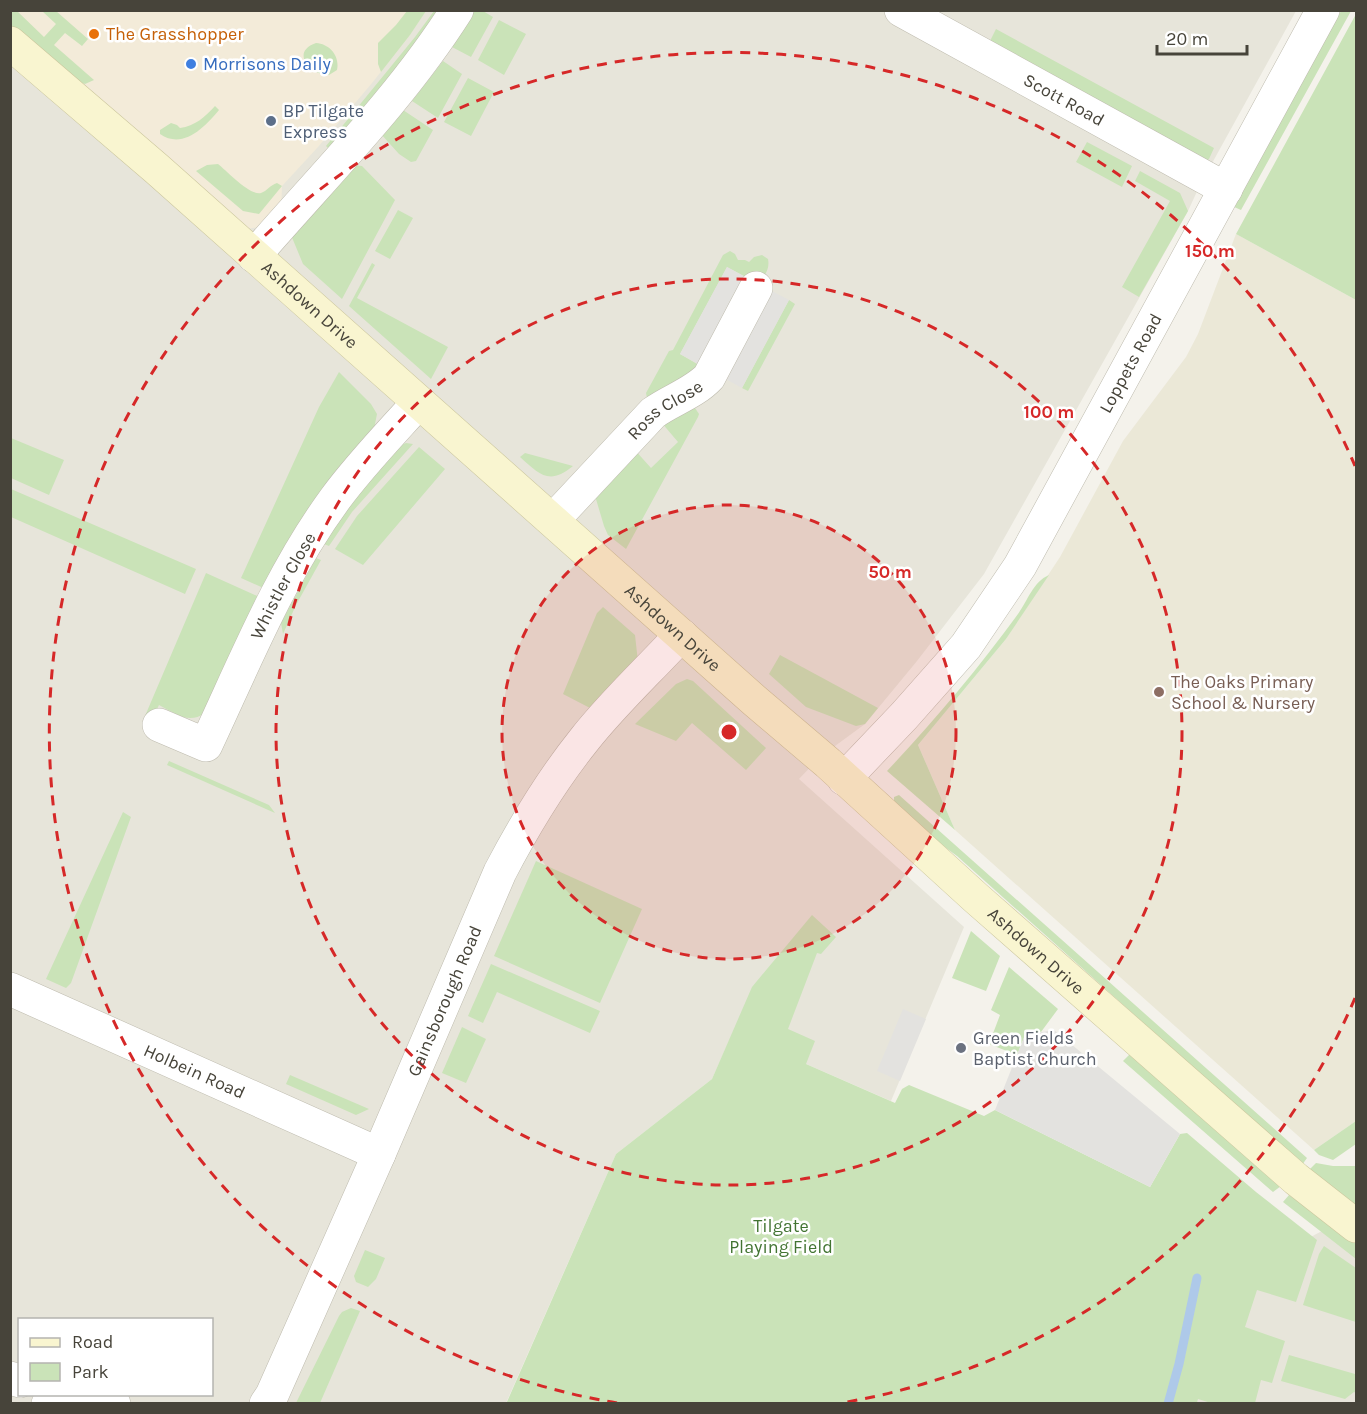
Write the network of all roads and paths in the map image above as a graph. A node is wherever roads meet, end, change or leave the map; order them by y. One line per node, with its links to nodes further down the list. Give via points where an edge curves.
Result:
1 (458, 10): 6 (street, via 387,105)
2 (901, 10): 5 (street, Scott Road)
3 (1323, 10): 5 (street, Loppets Road)
4 (10, 43): 6 (street, Ashdown Drive)
5 (1226, 189): 12 (street, Loppets Road, via 1015,574 966,646)
6 (254, 256): 8 (street, Ashdown Drive)
7 (756, 288): 9 (street, Ross Close, via 709,377 653,413)
8 (418, 403): 9 (street, Ashdown Drive); 11 (street, Whistler Close, via 335,499 306,542 275,598 206,745)
9 (554, 520): 10 (street, Ashdown Drive)
10 (681, 635): 12 (street, Ashdown Drive); 14 (street, Gainsborough Road, via 586,738 518,839 500,872)
11 (159, 725)
12 (844, 778): 15 (street, Ashdown Drive, via 1296,1179)
13 (10, 989): 14 (street, Holbein Road)
14 (379, 1154): 18 (street, Gainsborough Road)
15 (1346, 1218)
16 (78, 1396): 17 (street)
17 (114, 1404)
18 (266, 1404)

